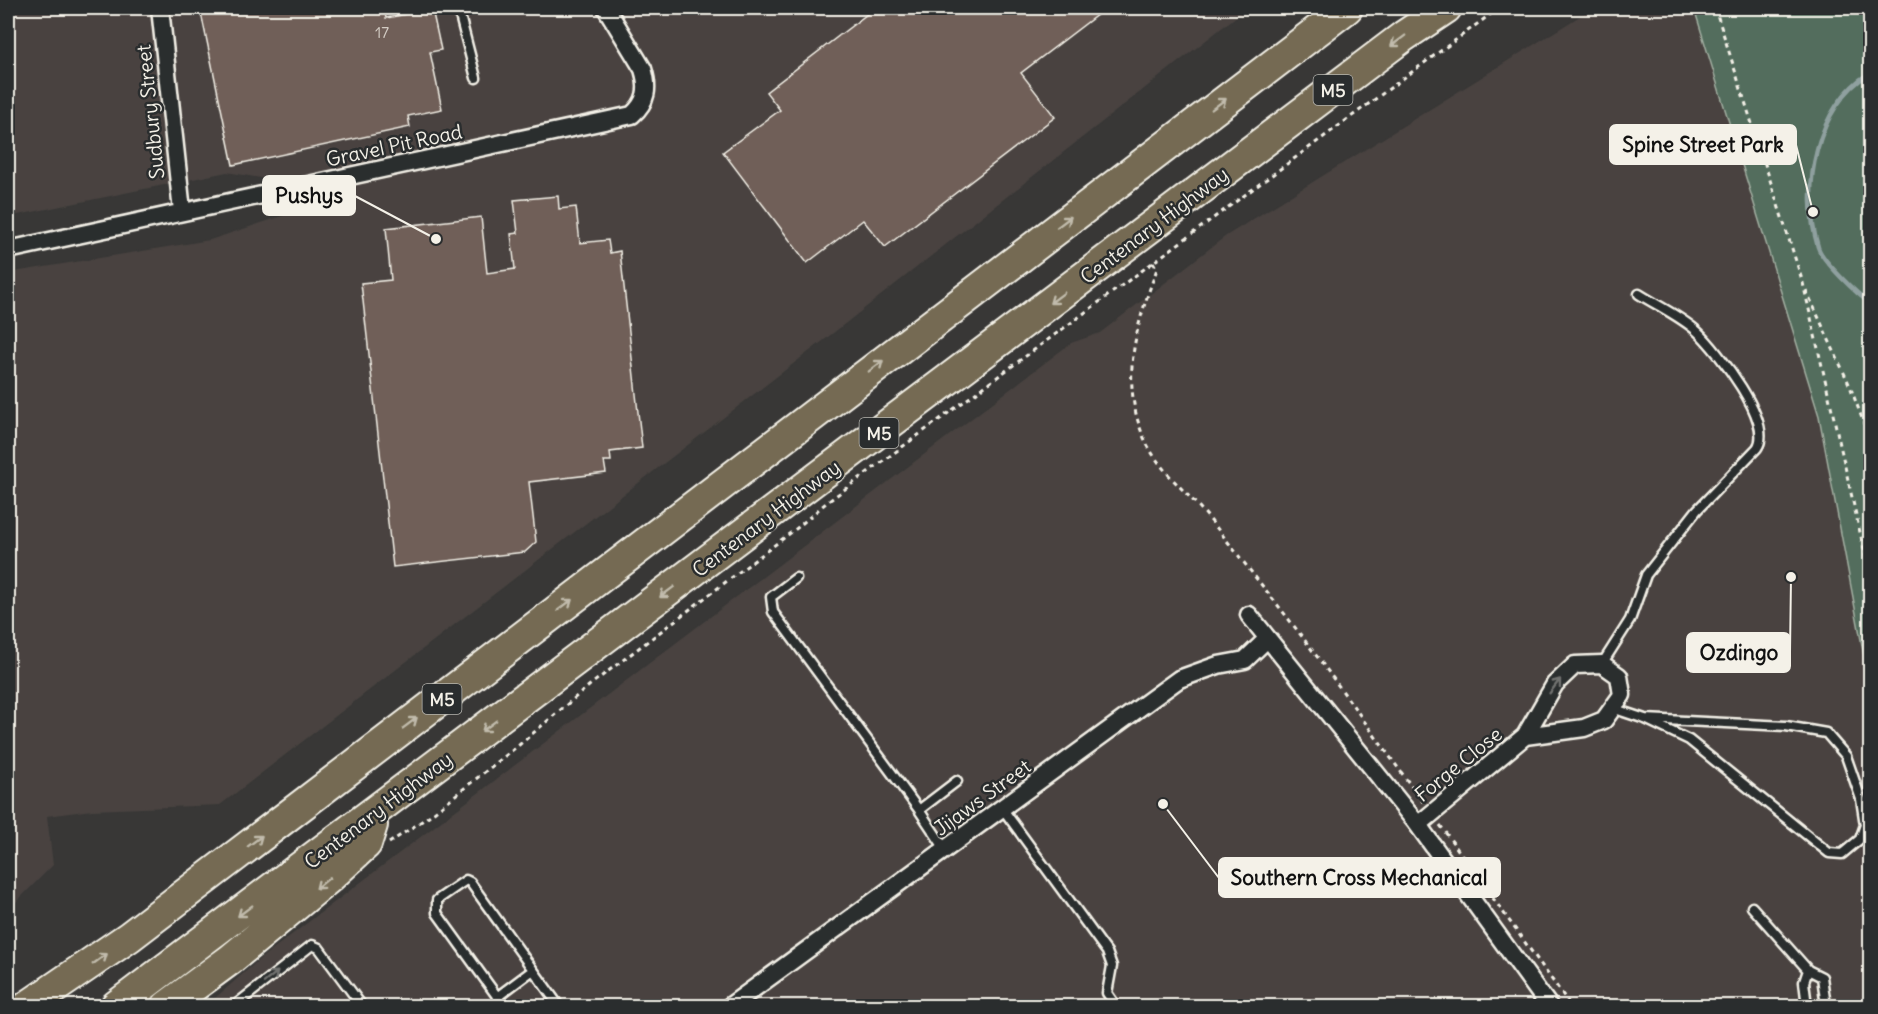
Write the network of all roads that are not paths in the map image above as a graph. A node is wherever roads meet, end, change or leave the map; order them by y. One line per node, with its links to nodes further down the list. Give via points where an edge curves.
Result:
1 (160, 8): 7 (street, Sudbury Street)
2 (458, 8): 6 (lane)
3 (606, 8): 7 (street, Gravel Pit Road, via 644,69 644,102 632,115)
4 (1347, 8): 27 (highway, M5, one-way to 4, via 129,937)
5 (1446, 8): 20 (highway, Centenary Highway / M5, one-way to 20)
6 (476, 78)
7 (182, 211): 8 (street, Gravel Pit Road)
8 (8, 250)
9 (1639, 294): 13 (lane, via 1698,332 1739,383 1755,413 1761,436 1757,448 1697,510 1646,575 1630,620)
10 (796, 578): 19 (lane, via 771,597 773,612)
11 (1249, 615): 12 (street)
12 (1267, 639): 18 (street, Jijaws Street, via 1245,660 1179,679); 21 (street)
13 (1602, 664): 14 (street, via 1619,676 1622,695); 16 (street, Forge Close, one-way to 13, via 1555,684 1575,665)
14 (1612, 708): 15 (lane); 16 (street, Forge Close, via 1604,720 1584,728)
15 (1646, 719): 15 (lane, via 1786,726 1826,733 1846,756 1861,799 1864,825 1860,839 1842,854 1829,853 1689,740)
16 (1525, 736): 21 (street, Forge Close)
17 (957, 781): 19 (lane)
18 (1002, 808): 22 (street, Jijaws Street); 35 (lane, via 1107,952 1112,966 1107,993)
19 (919, 810): 22 (lane)
20 (376, 813): 28 (highway, Centenary Highway / M5, one-way to 28); 29 (highway, one-way to 29, via 366,844 231,959)
21 (1418, 825): 36 (street)
22 (945, 849): 34 (street, Jijaws Street)
23 (1752, 907): 25 (lane)
24 (533, 970): 26 (lane); 26 (lane, via 470,882 461,881 437,900 436,913); 33 (lane)
25 (1809, 970): 37 (lane, via 1804,982); 38 (lane, via 1822,977)
26 (497, 997): 32 (lane)
27 (28, 1006)
28 (116, 1006)
29 (167, 1006)
30 (234, 1006): 31 (lane, one-way to 31, via 312,945 319,948)
31 (362, 1006)
32 (504, 1006)
33 (559, 1006)
34 (730, 1006)
35 (1116, 1006)
36 (1549, 1006)
37 (1807, 1006)
38 (1826, 1006)

